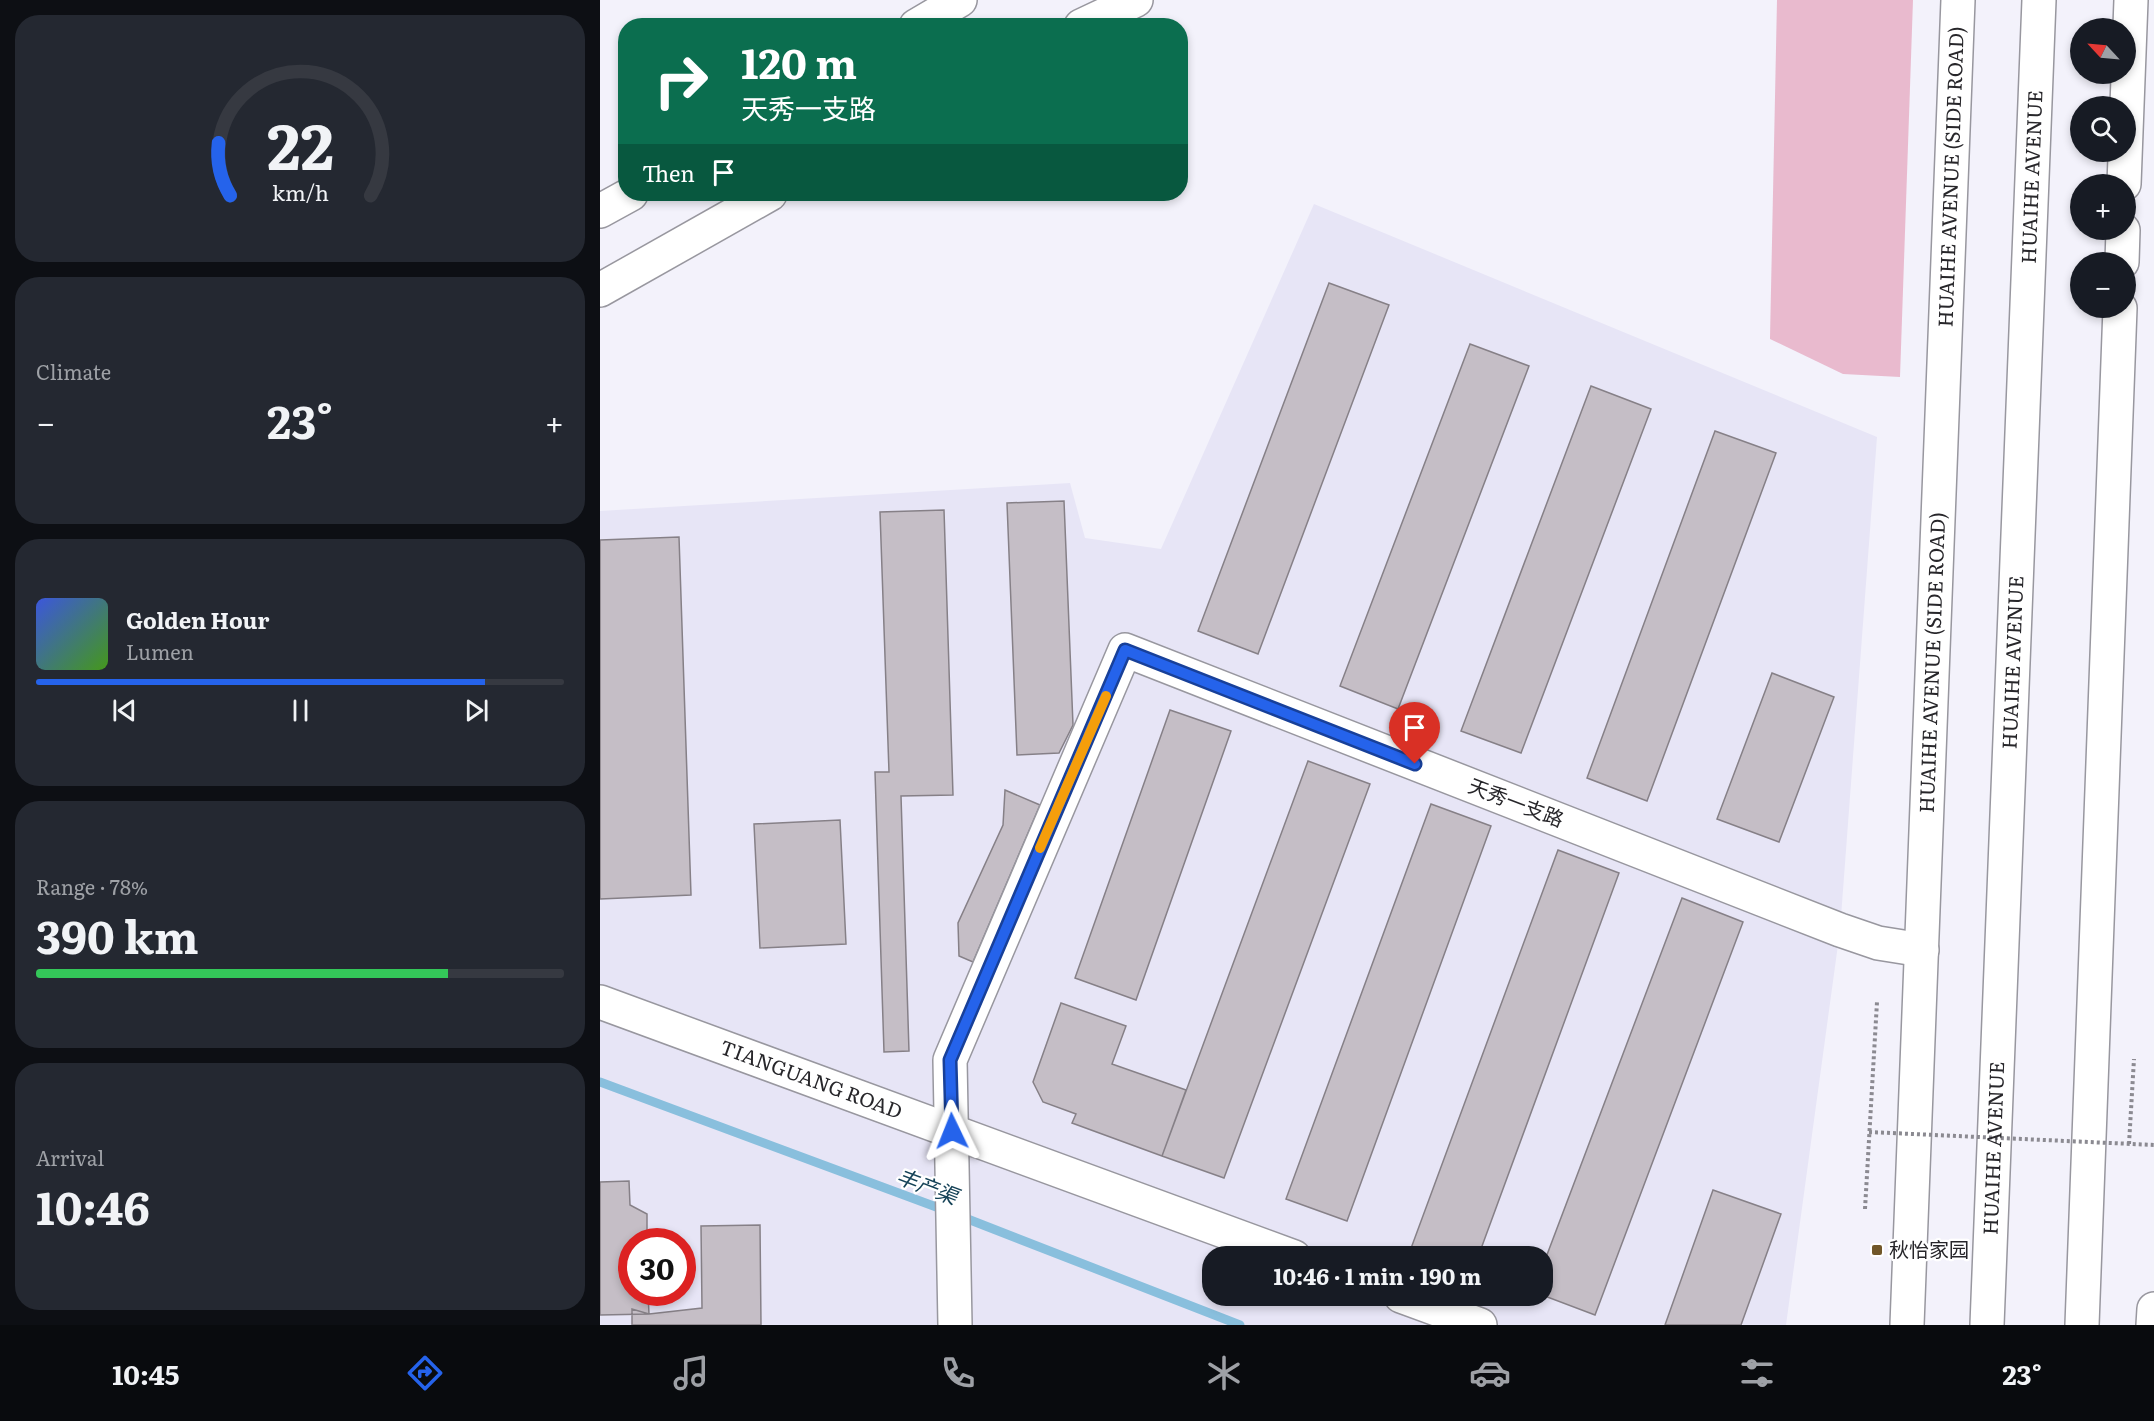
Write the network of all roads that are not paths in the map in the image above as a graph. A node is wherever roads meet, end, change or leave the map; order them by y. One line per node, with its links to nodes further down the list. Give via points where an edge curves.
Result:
1 (960, 0): 6 (main road)
2 (1136, 0): 7 (main road)
3 (1958, 0): 14 (main road, HUAIHE AVENUE (SIDE ROAD))
4 (2039, 0): 23 (main road, HUAIHE AVENUE)
5 (2131, 0): 8 (main road)
6 (930, 18)
7 (1098, 18)
8 (2124, 174)
9 (618, 201): 11 (main road)
10 (758, 201): 12 (main road)
11 (600, 211)
12 (600, 290)
13 (2120, 318): 24 (main road)
14 (1922, 950): 16 (main road, 天秀一支路, via 1878,943 1840,930 1125,650 950,1060); 22 (main road, HUAIHE AVENUE (SIDE ROAD))
15 (600, 1002): 16 (main road, TIANGUANG ROAD)
16 (952, 1144): 17 (main road, TIANGUANG ROAD); 20 (main road)
17 (1261, 1246)
18 (1428, 1306): 21 (main road)
19 (2154, 1309): 25 (main road)
20 (955, 1325)
21 (1480, 1325)
22 (1907, 1325)
23 (1988, 1325)
24 (2082, 1325)
25 (2153, 1325)

